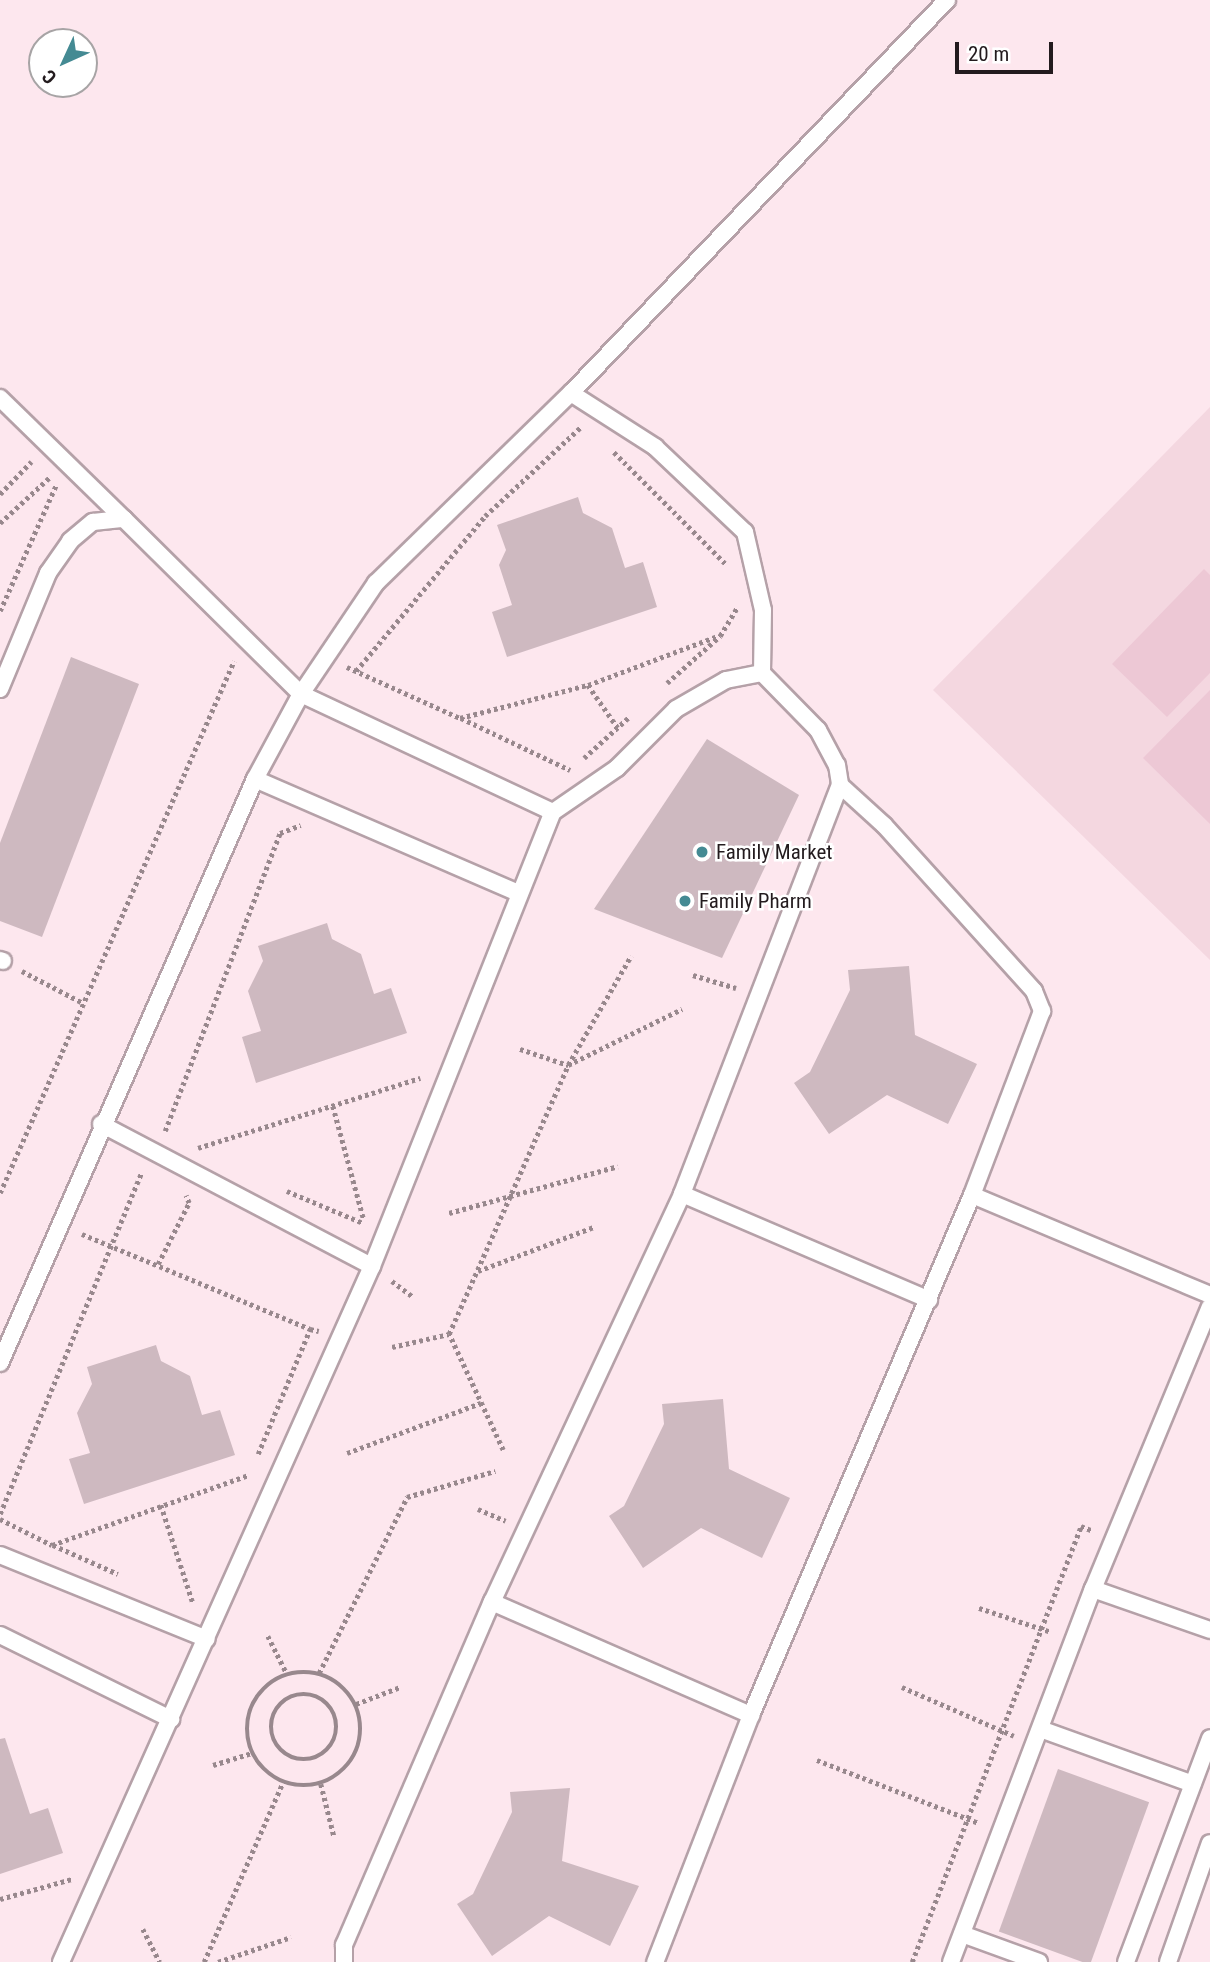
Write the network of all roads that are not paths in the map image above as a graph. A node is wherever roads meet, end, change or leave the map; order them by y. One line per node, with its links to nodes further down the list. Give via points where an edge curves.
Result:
1 (947, 0): 2 (lane)
2 (571, 393): 5 (lane, via 655,447 745,532 763,610); 7 (lane, via 376,583)
3 (0, 398): 4 (lane)
4 (124, 519): 6 (lane, via 93,522 70,541 48,573); 7 (lane)
5 (762, 673): 9 (lane, via 818,730 837,765); 10 (lane, via 726,680 676,709 617,768)
6 (0, 689)
7 (301, 694): 8 (lane); 10 (lane)
8 (255, 779): 11 (lane); 12 (lane)
9 (840, 785): 13 (lane); 14 (lane, via 884,825 1034,991 1042,1010)
10 (553, 812): 11 (lane)
11 (519, 893): 15 (lane)
12 (101, 1124): 15 (lane); 19 (lane)
13 (682, 1194): 17 (lane); 22 (lane)
14 (972, 1195): 16 (lane); 17 (lane)
15 (372, 1266): 25 (lane)
16 (1210, 1295)
17 (929, 1300): 26 (lane)
18 (1210, 1307): 21 (lane)
19 (0, 1363)
20 (0, 1555): 25 (lane)
21 (1093, 1589): 23 (lane); 28 (lane)
22 (492, 1602): 26 (lane); 33 (lane, via 344,1945)
23 (1210, 1630)
24 (0, 1635): 27 (lane)
25 (207, 1639): 27 (lane)
26 (751, 1715): 35 (lane)
27 (172, 1719): 34 (lane)
28 (1040, 1737): 30 (lane); 32 (lane)
29 (1210, 1738): 30 (lane)
30 (1192, 1784): 38 (lane)
31 (1210, 1843): 39 (lane)
32 (962, 1934): 36 (lane); 37 (lane)
33 (343, 1961)
34 (61, 1962)
35 (655, 1962)
36 (951, 1962)
37 (1039, 1962)
38 (1126, 1962)
39 (1168, 1962)

